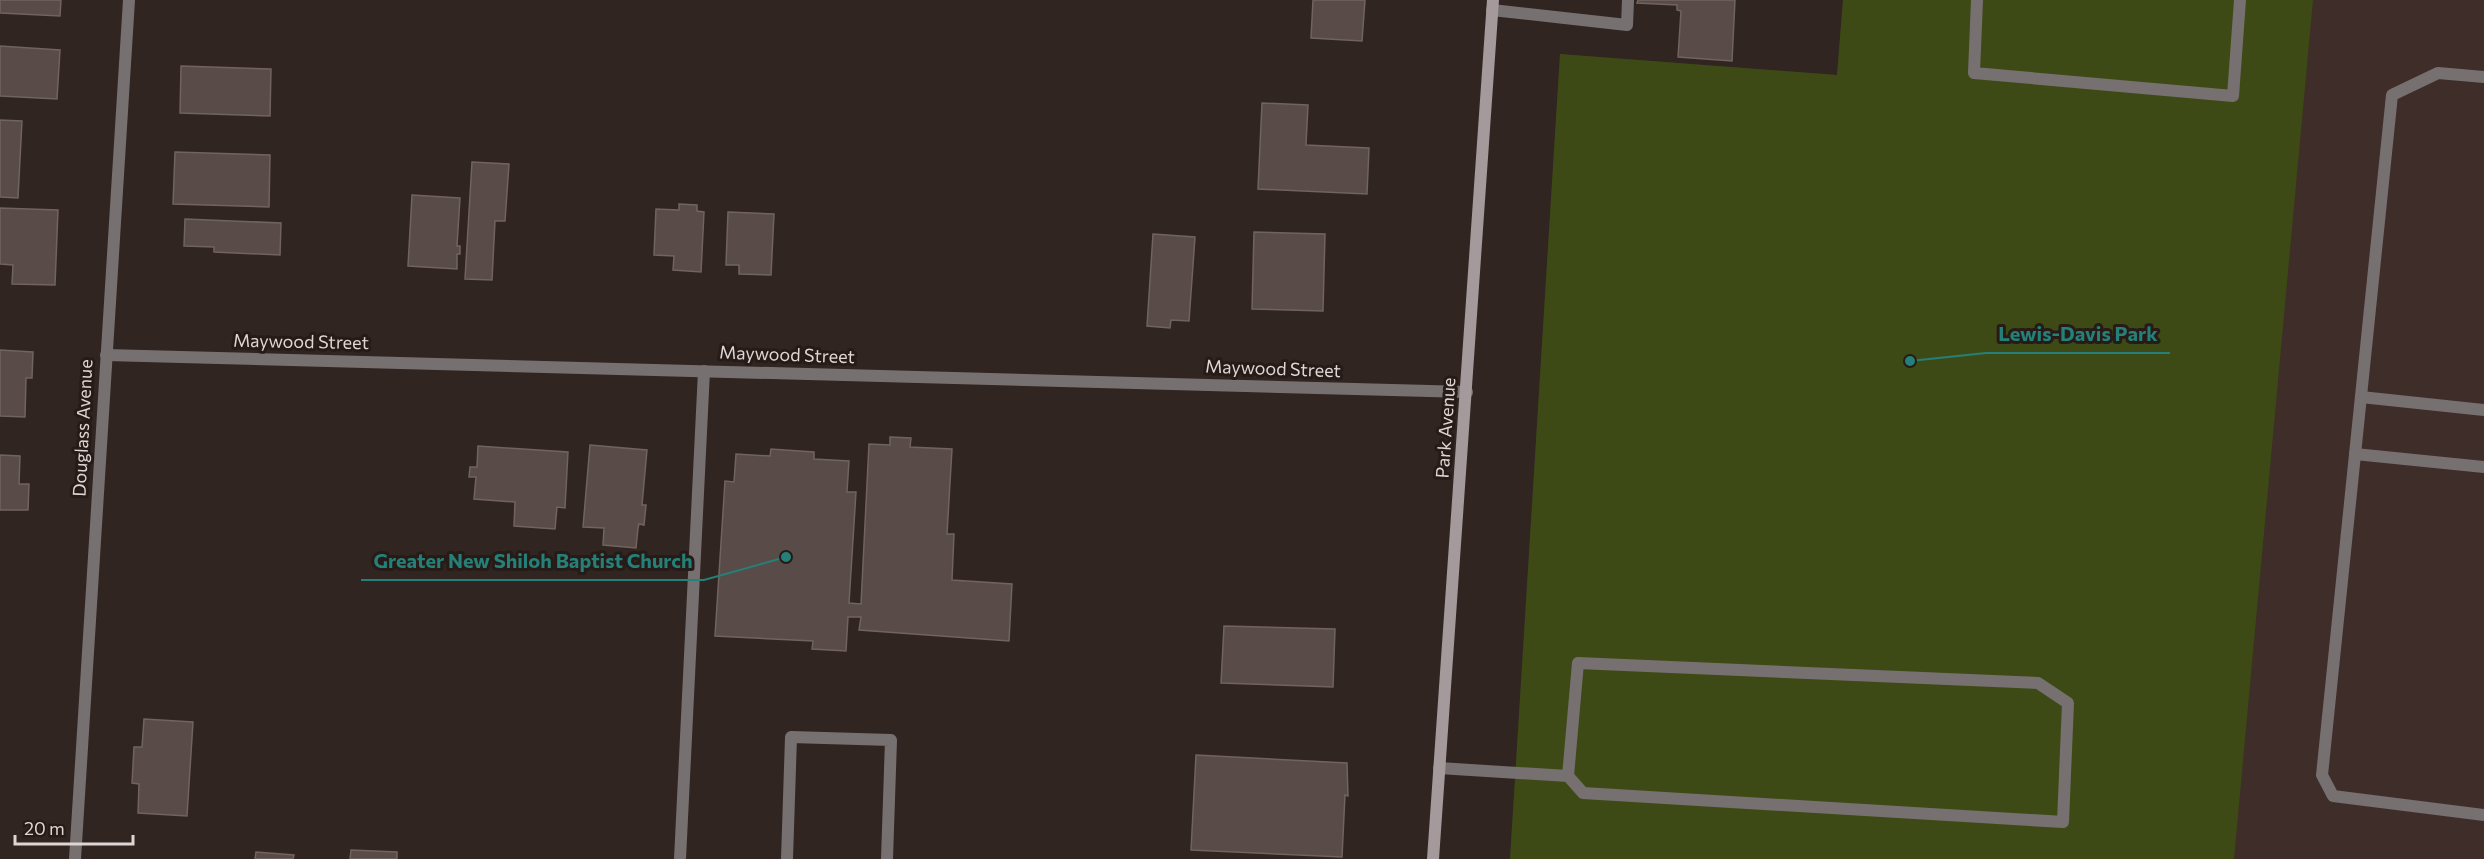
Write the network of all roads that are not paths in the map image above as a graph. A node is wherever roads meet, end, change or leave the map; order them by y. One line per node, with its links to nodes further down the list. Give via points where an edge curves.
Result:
1 (129, 0): 7 (street, Douglass Avenue)
2 (1628, 0): 5 (street, via 1627,25)
3 (1977, 0): 4 (street, via 1974,73 2233,96)
4 (2240, 0)
5 (1492, 5): 9 (main road, Park Avenue)
6 (2484, 77): 10 (street, via 2438,73 2392,95)
7 (106, 355): 8 (street, Maywood Street); 17 (street, Douglass Avenue)
8 (704, 371): 9 (street, Maywood Street); 18 (street)
9 (1467, 392): 14 (main road, Park Avenue)
10 (2361, 397): 11 (street); 12 (street)
11 (2484, 410)
12 (2355, 454): 13 (street); 16 (street, via 2322,774 2333,796)
13 (2484, 466)
14 (1439, 768): 15 (street); 21 (main road, Park Avenue)
15 (1568, 776): 15 (street, via 1578,663 2038,683 2068,703 2063,822 1583,794)
16 (2484, 815)
17 (75, 859)
18 (680, 859)
19 (787, 859): 20 (street, via 791,737 891,740)
20 (887, 859)
21 (1433, 859)

